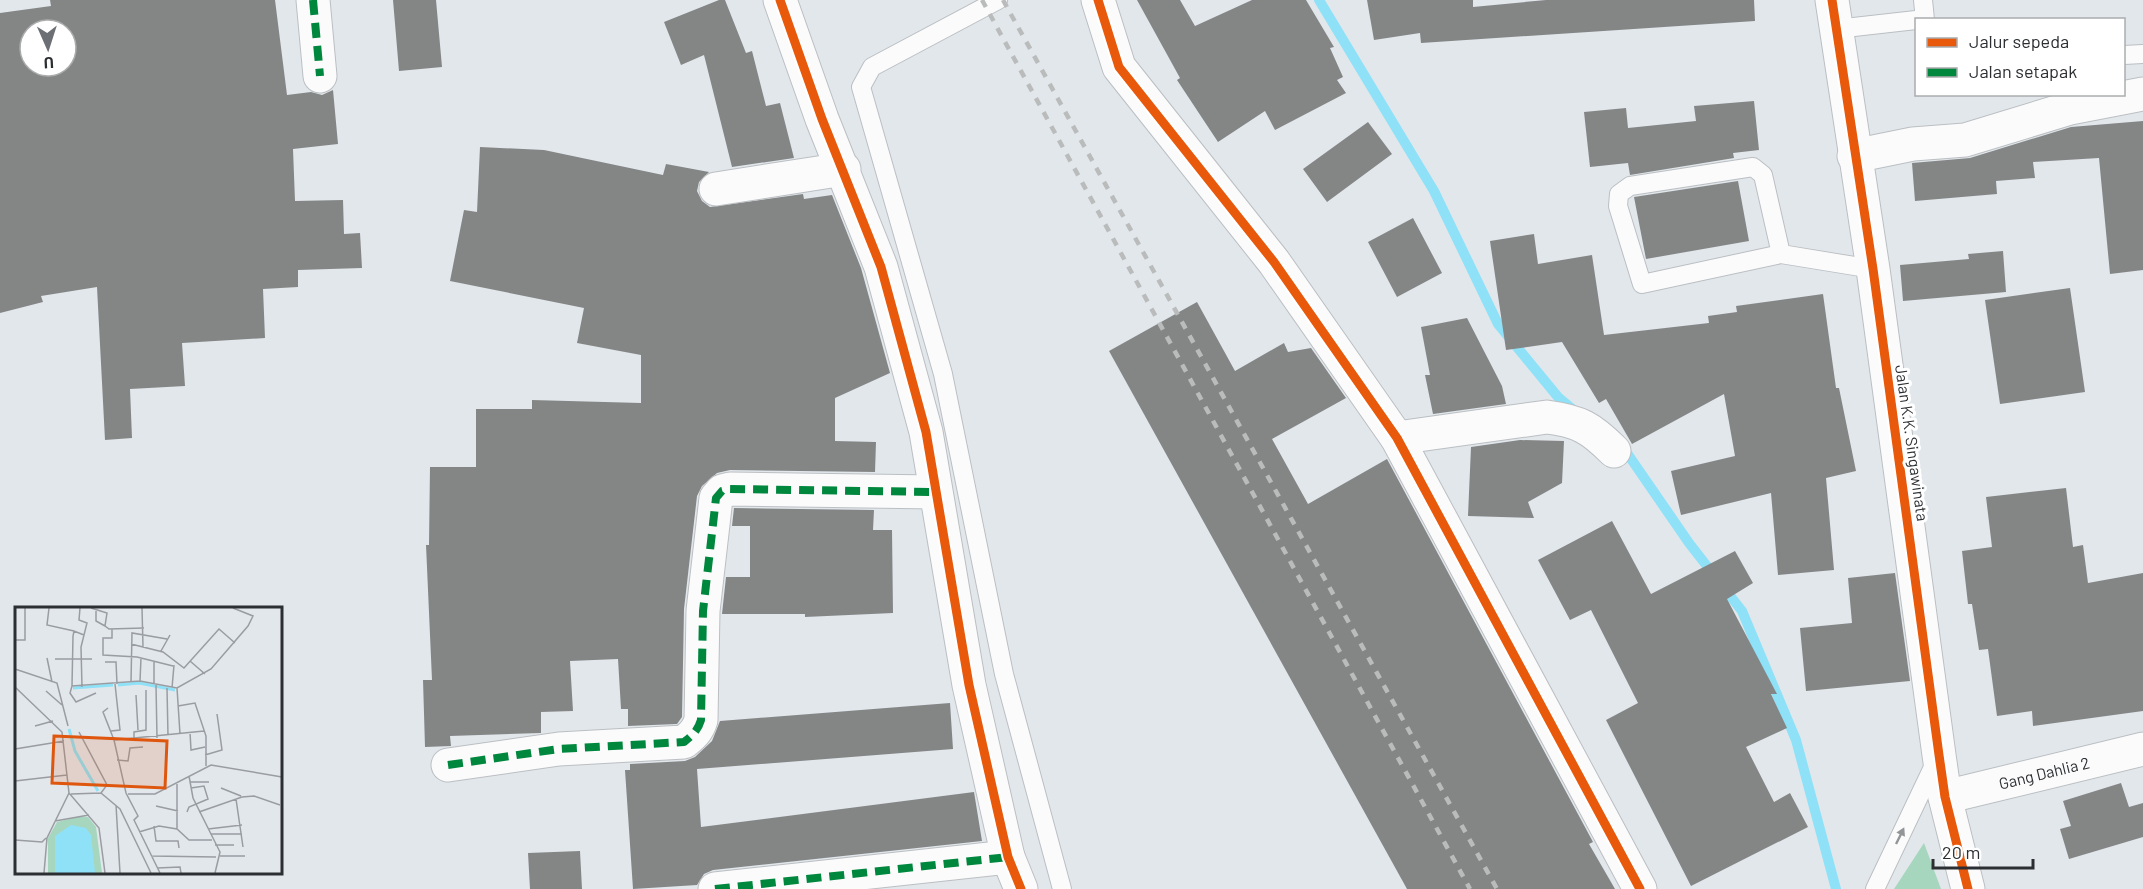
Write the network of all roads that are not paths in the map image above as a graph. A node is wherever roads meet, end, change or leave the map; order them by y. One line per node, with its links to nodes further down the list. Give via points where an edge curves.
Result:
1 (313, 0): 11 (street)
2 (780, 0): 14 (street)
3 (998, 0): 28 (lane, via 872,67 861,87 943,374 1004,674)
4 (1098, 0): 18 (street, via 1119,67 1274,262)
5 (1923, 0): 7 (lane)
6 (1834, 15): 8 (lane); 13 (street, Jalan K.K. Singawinata)
7 (1924, 18)
8 (1915, 20)
9 (2143, 54): 10 (lane)
10 (2125, 55)
11 (320, 76)
12 (2143, 94): 13 (street, via 2070,108 1965,140 1913,144)
13 (1854, 156): 17 (street, Jalan K.K. Singawinata)
14 (844, 169): 15 (street); 20 (street, via 881,267 926,432)
15 (716, 189)
16 (1781, 254): 16 (lane, via 1642,284 1618,206 1619,194 1630,186 1753,166 1762,175); 17 (lane)
17 (1873, 269): 22 (street, Jalan K.K. Singawinata)
18 (1397, 438): 19 (street, via 1546,417 1565,419 1593,430); 29 (street)
19 (1614, 451)
20 (935, 492): 23 (street, via 722,491 716,498 706,566 701,720 693,736 684,742 559,749); 25 (street, via 969,685)
21 (2143, 750): 24 (street, Gang Dahlia 2)
22 (1939, 755): 24 (street, Jalan K.K. Singawinata); 30 (lane, one-way to 22)
23 (448, 765)
24 (1946, 797): 31 (street, Jalan K.K. Singawinata)
25 (1008, 857): 26 (street); 27 (street)
26 (715, 889)
27 (1021, 889)
28 (1062, 889)
29 (1640, 889)
30 (1875, 889)
31 (1968, 889)

